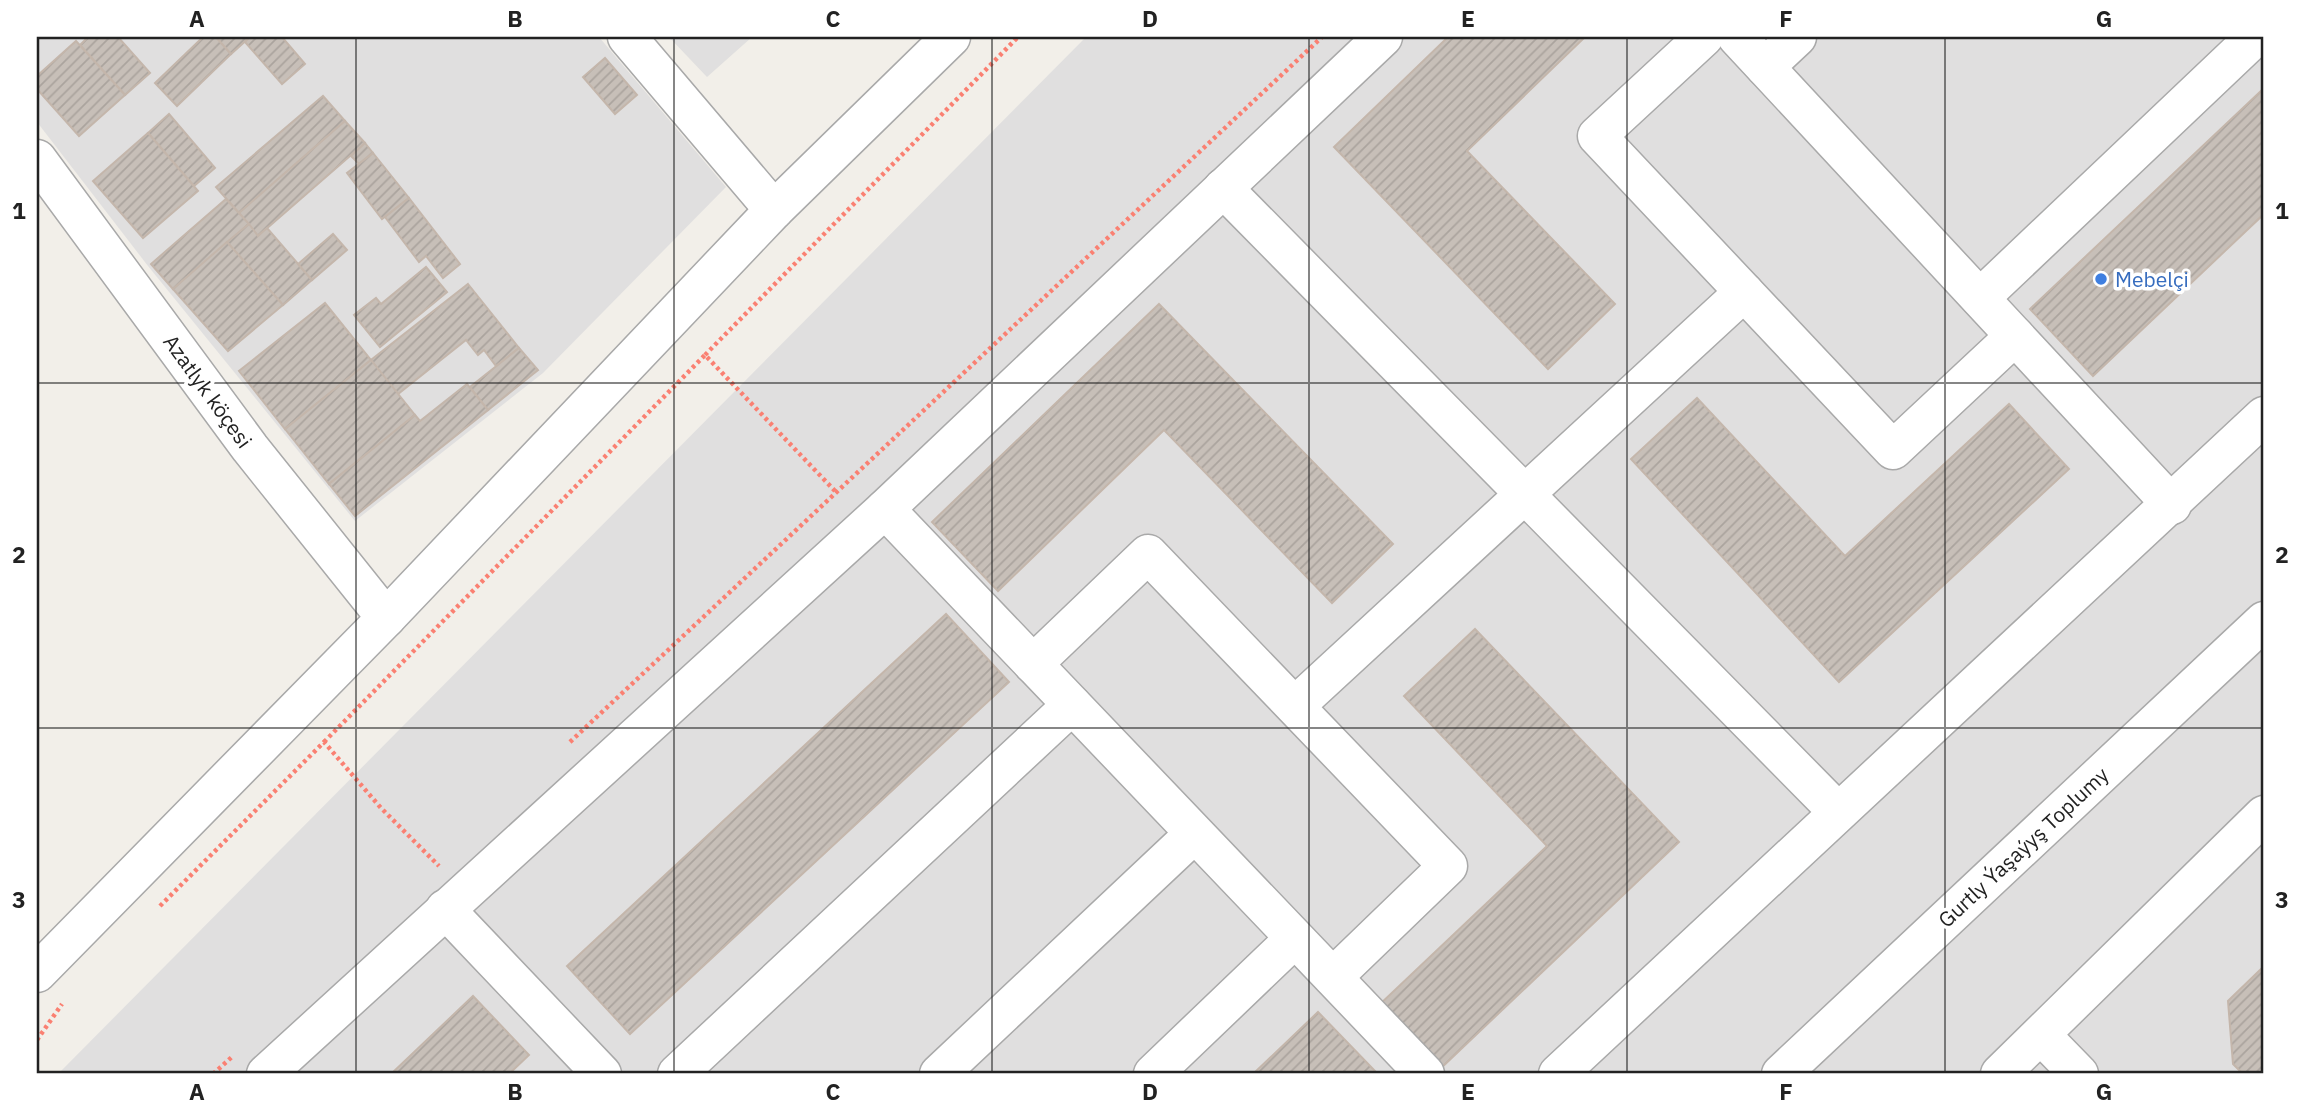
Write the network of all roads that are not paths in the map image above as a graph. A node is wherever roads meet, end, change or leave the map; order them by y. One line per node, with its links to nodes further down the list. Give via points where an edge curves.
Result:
1 (626, 37): 11 (street)
2 (951, 37): 11 (street)
3 (1383, 37): 10 (street)
4 (1704, 37): 12 (street, via 1597,136)
5 (1737, 37): 8 (street)
6 (1797, 37): 8 (street)
7 (2255, 37): 13 (street)
8 (1765, 67): 13 (street)
9 (37, 159): 19 (street, Azatlyk köçesi, via 250,448)
10 (1223, 188): 16 (street); 18 (street)
11 (774, 210): 19 (street)
12 (1744, 292): 14 (street, via 1893,450); 16 (street)
13 (1980, 298): 14 (street)
14 (2015, 336): 17 (street)
15 (2264, 416): 17 (street)
16 (1525, 495): 23 (street); 24 (street)
17 (2172, 505): 24 (street)
18 (885, 509): 21 (street); 27 (street)
19 (386, 618): 29 (street)
20 (2264, 621): 39 (street, Gurtly Ýaşaýyş Toplumy)
21 (1033, 664): 22 (street); 23 (street, via 1148,554)
22 (1072, 705): 26 (street); 34 (street)
23 (1295, 706): 30 (street, via 1448,866)
24 (1838, 812): 38 (street)
25 (2264, 815): 31 (street)
26 (1194, 834): 28 (street); 35 (street)
27 (445, 909): 32 (street); 33 (street)
28 (1294, 939): 30 (street); 36 (street)
29 (37, 973)
30 (1333, 976): 37 (street)
31 (2041, 1035): 40 (street); 41 (street)
32 (266, 1074)
33 (602, 1074)
34 (677, 1074)
35 (939, 1074)
36 (1153, 1074)
37 (1424, 1074)
38 (1558, 1074)
39 (1782, 1074)
40 (2000, 1074)
41 (2079, 1074)

